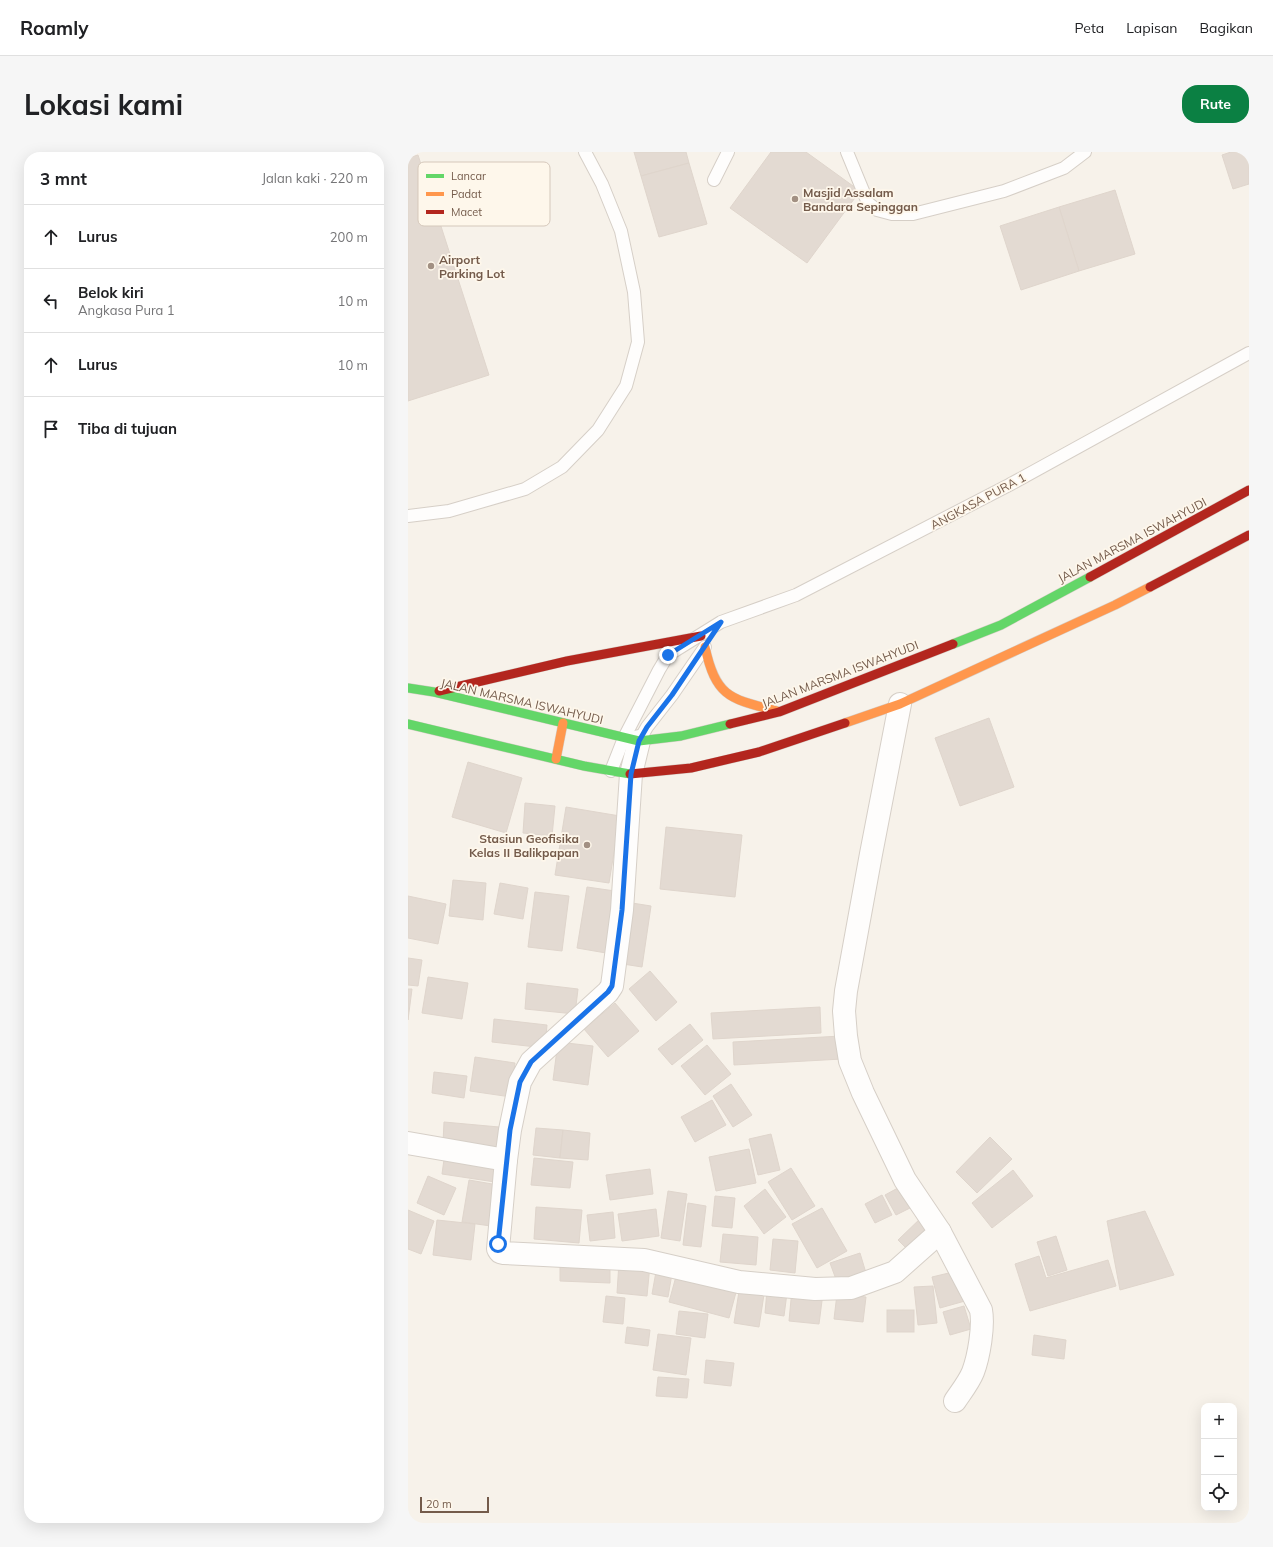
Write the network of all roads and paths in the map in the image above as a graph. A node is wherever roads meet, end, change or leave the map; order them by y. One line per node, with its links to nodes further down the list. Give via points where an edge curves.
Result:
1 (585, 152): 8 (lane, via 602,184 621,231 634,292 638,342 626,386 598,430 562,468 525,489 449,511)
2 (728, 152): 5 (lane)
3 (847, 152): 4 (lane, via 868,203 877,210 892,214 913,214 1004,191 1064,168)
4 (1085, 152)
5 (714, 180)
6 (1249, 353): 10 (lane, ANGKASA PURA 1, via 1009,485 796,595 721,622)
7 (1249, 490): 14 (highway, JALAN MARSMA ISWAHYUDI, via 1001,625)
8 (408, 516)
9 (1249, 537): 13 (highway, via 1115,605)
10 (703, 641): 12 (highway, via 567,661); 14 (highway, via 708,665 720,689 746,703); 17 (lane, via 672,695 647,727); 17 (lane, via 668,655 659,670)
11 (408, 688): 12 (highway, JALAN MARSMA ISWAHYUDI)
12 (434, 692): 15 (highway, JALAN MARSMA ISWAHYUDI)
13 (900, 704): 19 (highway, via 759,752 691,768); 22 (street, via 846,991 845,1030 850,1061 863,1093 905,1180)
14 (779, 712): 17 (highway, JALAN MARSMA ISWAHYUDI, via 681,736)
15 (563, 723): 17 (highway, JALAN MARSMA ISWAHYUDI); 18 (highway)
16 (408, 724): 18 (highway)
17 (632, 740): 19 (street)
18 (556, 759): 19 (highway)
19 (621, 772): 21 (street, via 622,910 612,986 531,1062 520,1082)
20 (408, 1143): 21 (street)
21 (506, 1160): 22 (street, via 498,1244 500,1252 504,1253 644,1260 739,1282 822,1289 851,1288 895,1272)
22 (940, 1232): 23 (street, via 981,1310 983,1321 973,1373)
23 (955, 1401)

